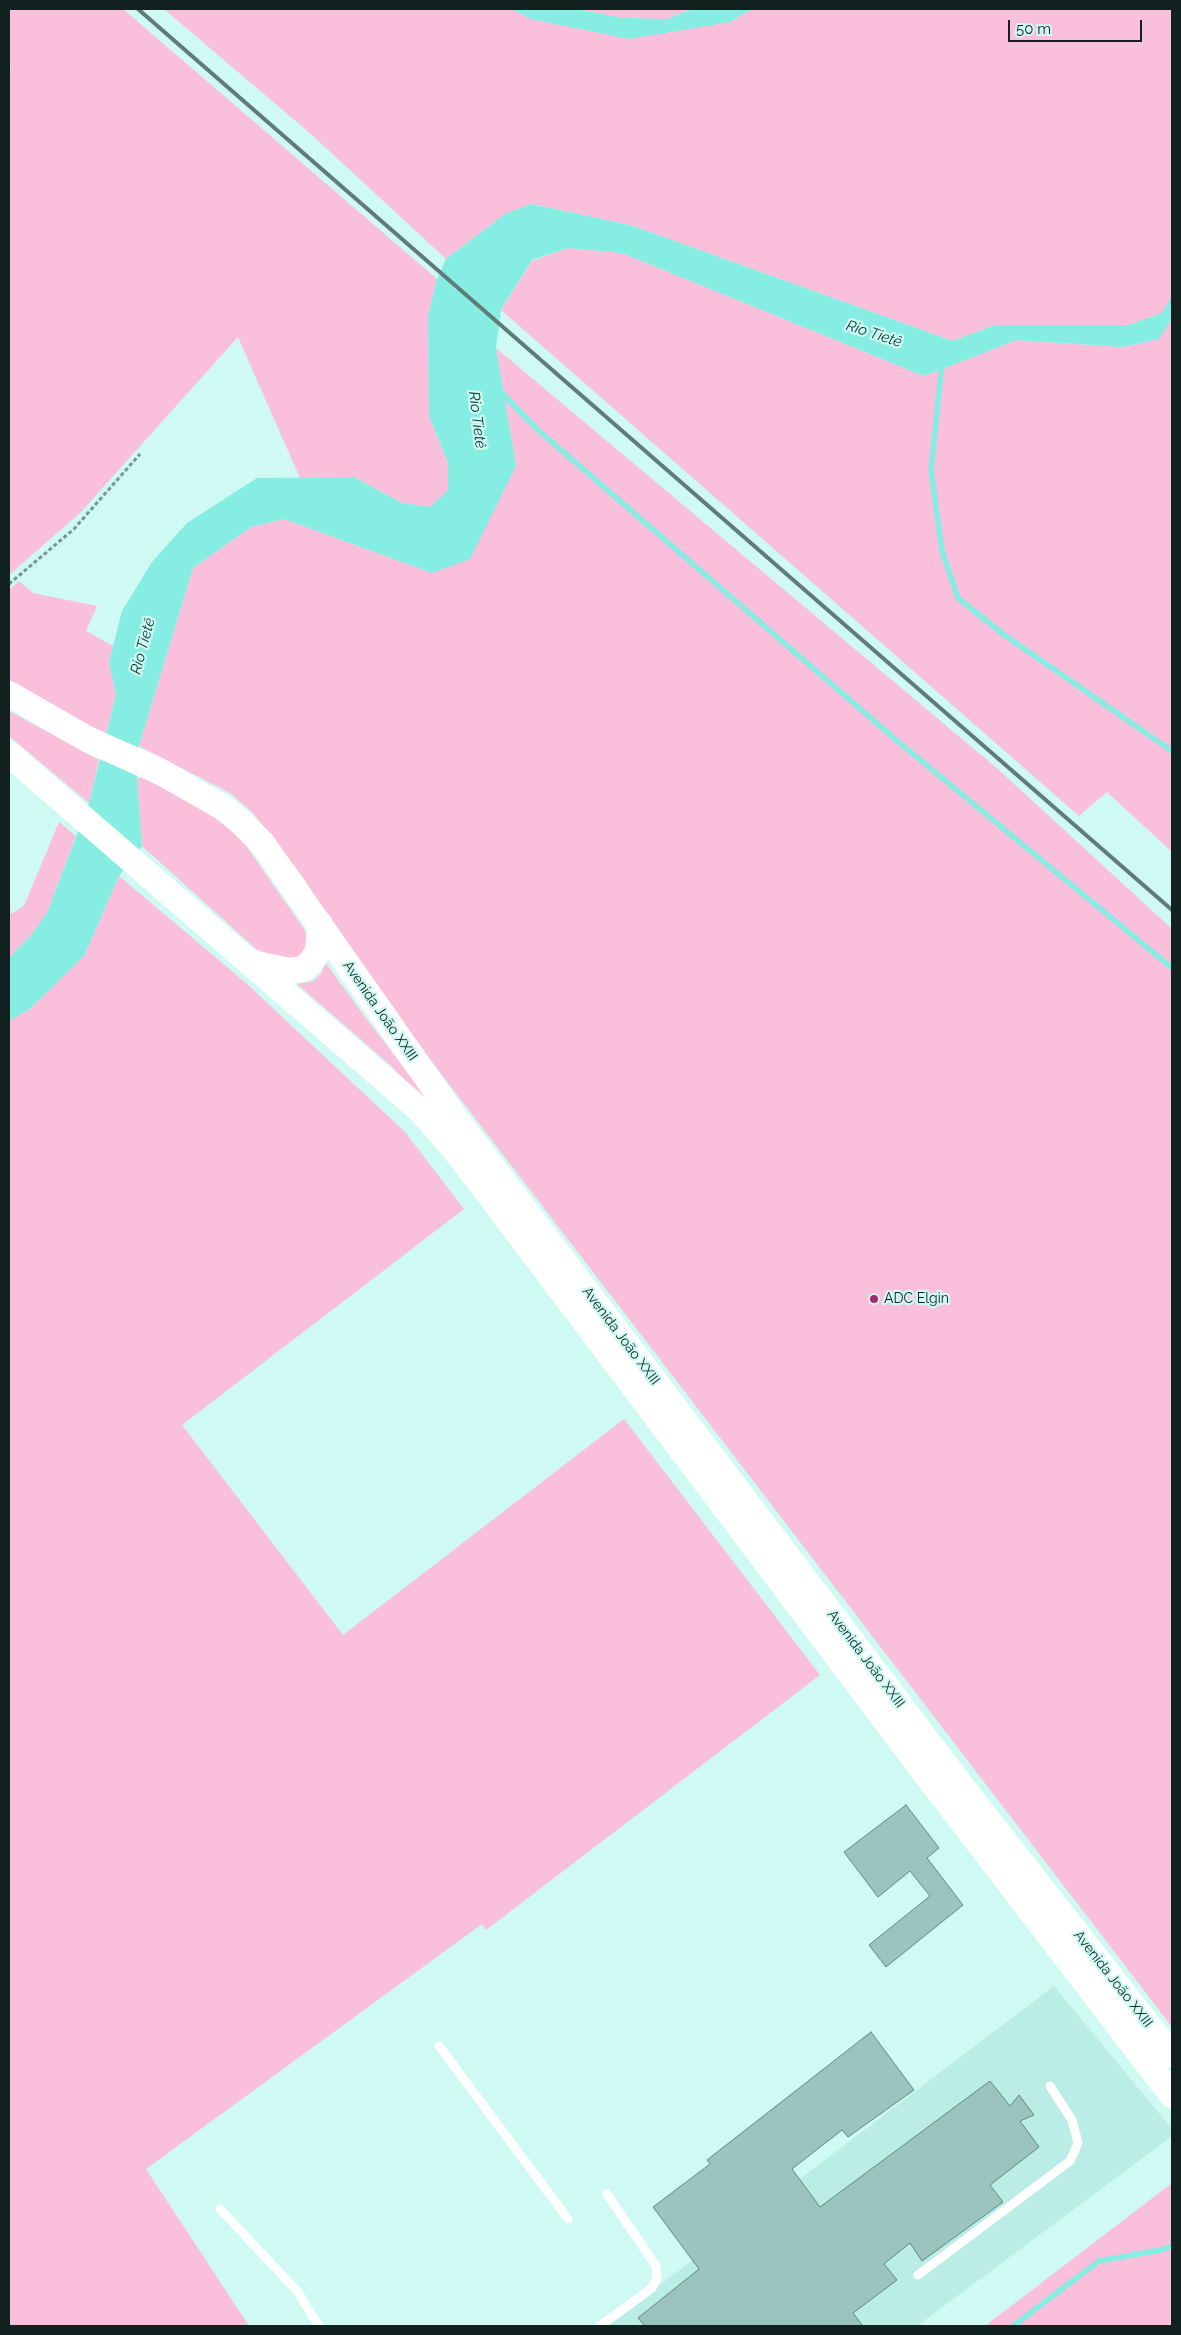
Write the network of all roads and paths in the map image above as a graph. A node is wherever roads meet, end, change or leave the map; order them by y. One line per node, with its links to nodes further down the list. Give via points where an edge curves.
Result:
1 (140, 454): 2 (path, via 74,529)
2 (9, 584)
3 (9, 694): 5 (main road, Avenida João XXIII, via 89,740 161,772 224,808 262,843)
4 (9, 754): 6 (main road, Avenida João XXIII)
5 (320, 924): 6 (main road, via 318,951 312,962 302,969 289,971); 8 (main road, Avenida João XXIII, via 462,1127 966,1792)
6 (247, 961): 10 (main road, Avenida João XXIII, via 384,1077 420,1110 455,1150)
7 (439, 2046): 13 (lane)
8 (1172, 2055)
9 (1050, 2086): 14 (lane, via 1072,2120 1078,2143 1070,2162)
10 (1172, 2095)
11 (607, 2194): 16 (lane, via 656,2266 657,2278 652,2288)
12 (220, 2209): 15 (lane, via 297,2291)
13 (568, 2219)
14 (918, 2275)
15 (319, 2326)
16 (600, 2326)

